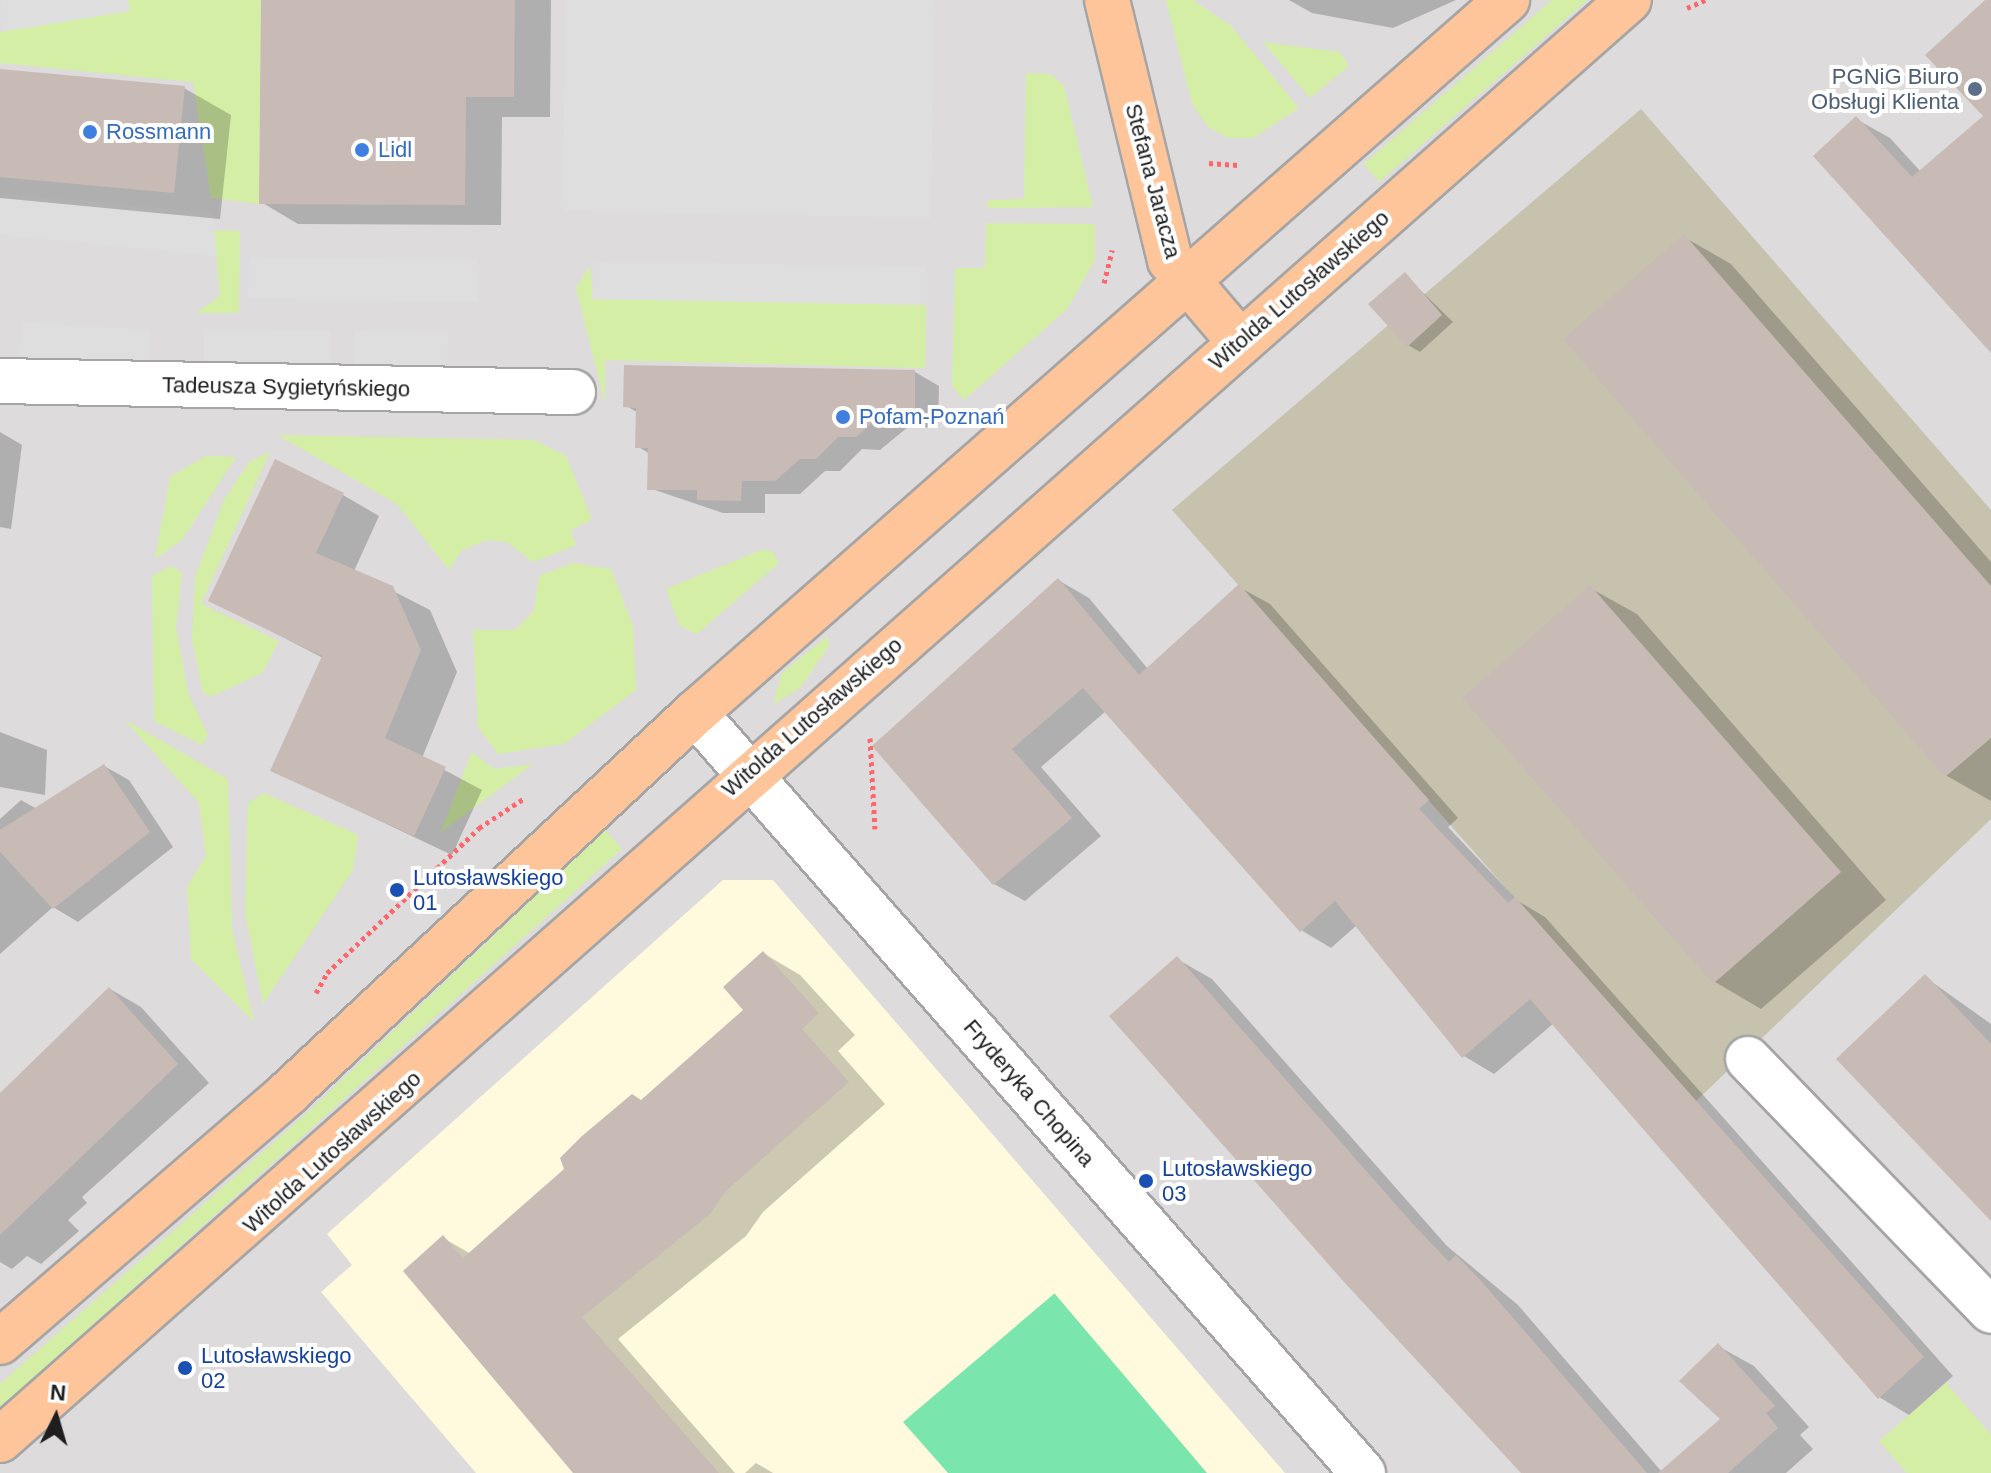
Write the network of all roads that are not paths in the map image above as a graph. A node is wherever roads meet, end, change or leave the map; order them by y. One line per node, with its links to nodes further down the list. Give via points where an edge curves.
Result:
1 (1107, 0): 4 (main road, Stefana Jaracza, via 1170,260)
2 (1507, 0): 4 (main road)
3 (1629, 0): 5 (main road, Witolda Lutosławskiego)
4 (1188, 281): 5 (main road, Stefana Jaracza); 8 (main road)
5 (1240, 342): 9 (main road, Witolda Lutosławskiego)
6 (0, 381): 7 (street, Tadeusza Sygietyńskiego)
7 (573, 392)
8 (695, 713): 9 (street, Fryderyka Chopina); 12 (main road, via 288,1093)
9 (748, 773): 13 (main road, Witolda Lutosławskiego, via 236,1238); 14 (street, Fryderyka Chopina)
10 (1748, 1059): 11 (street)
11 (1991, 1311)
12 (0, 1342)
13 (0, 1440)
14 (1363, 1473)

